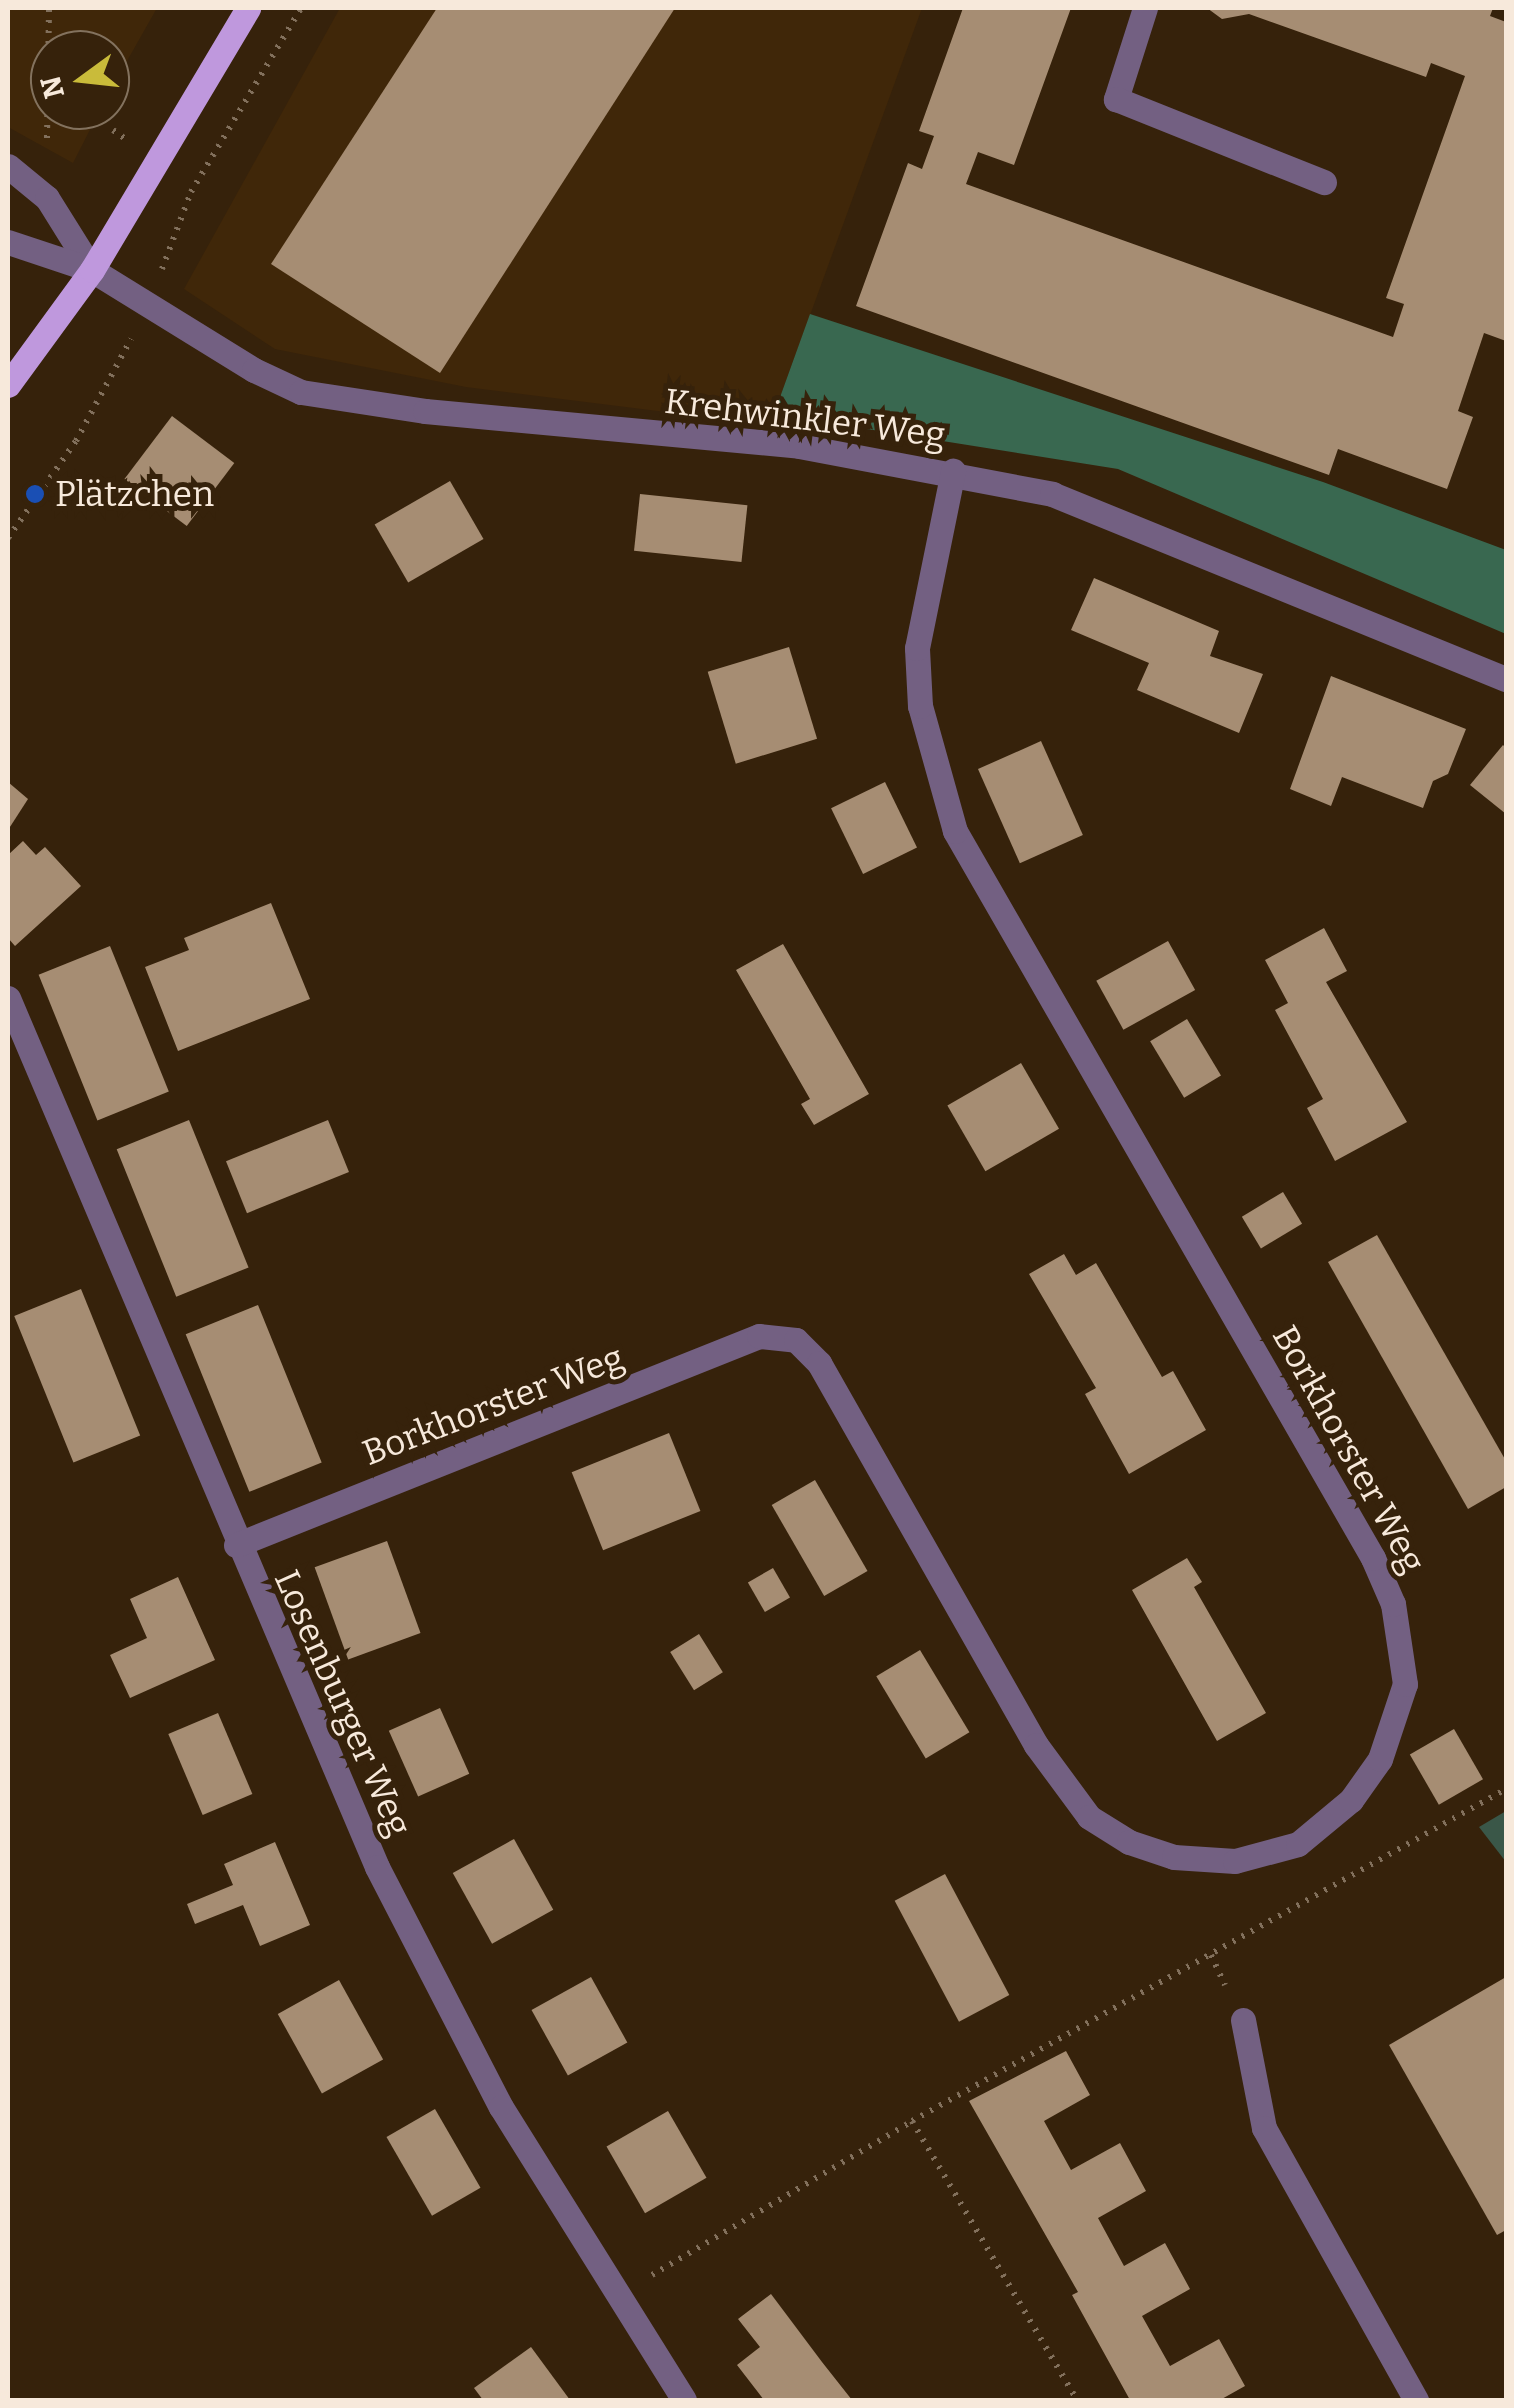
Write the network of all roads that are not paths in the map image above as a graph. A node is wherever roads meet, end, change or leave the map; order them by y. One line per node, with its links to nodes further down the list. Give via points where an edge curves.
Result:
1 (248, 8): 6 (main road)
2 (1145, 8): 4 (street, via 1116,99)
3 (8, 166): 6 (street, via 48,198)
4 (1324, 182)
5 (8, 242): 6 (street)
6 (92, 270): 7 (main road); 8 (street, Krehwinkler Weg, via 301,392 445,413 799,446)
7 (8, 385)
8 (952, 471): 9 (street, Krehwinkler Weg, via 1052,494); 11 (street, Borkhorster Weg, via 917,648 920,706 955,832 1374,1558 1393,1604 1405,1684 1380,1760 1351,1800 1298,1844 1235,1861 1174,1857 1129,1842 1089,1816 1036,1745 819,1363 796,1340 759,1336)
9 (1506, 679)
10 (8, 998): 11 (street, Losenburger Weg)
11 (236, 1545): 13 (street, Losenburger Weg, via 377,1866 502,2108)
12 (1243, 2020): 14 (street, via 1264,2128)
13 (684, 2400)
14 (1416, 2400)

